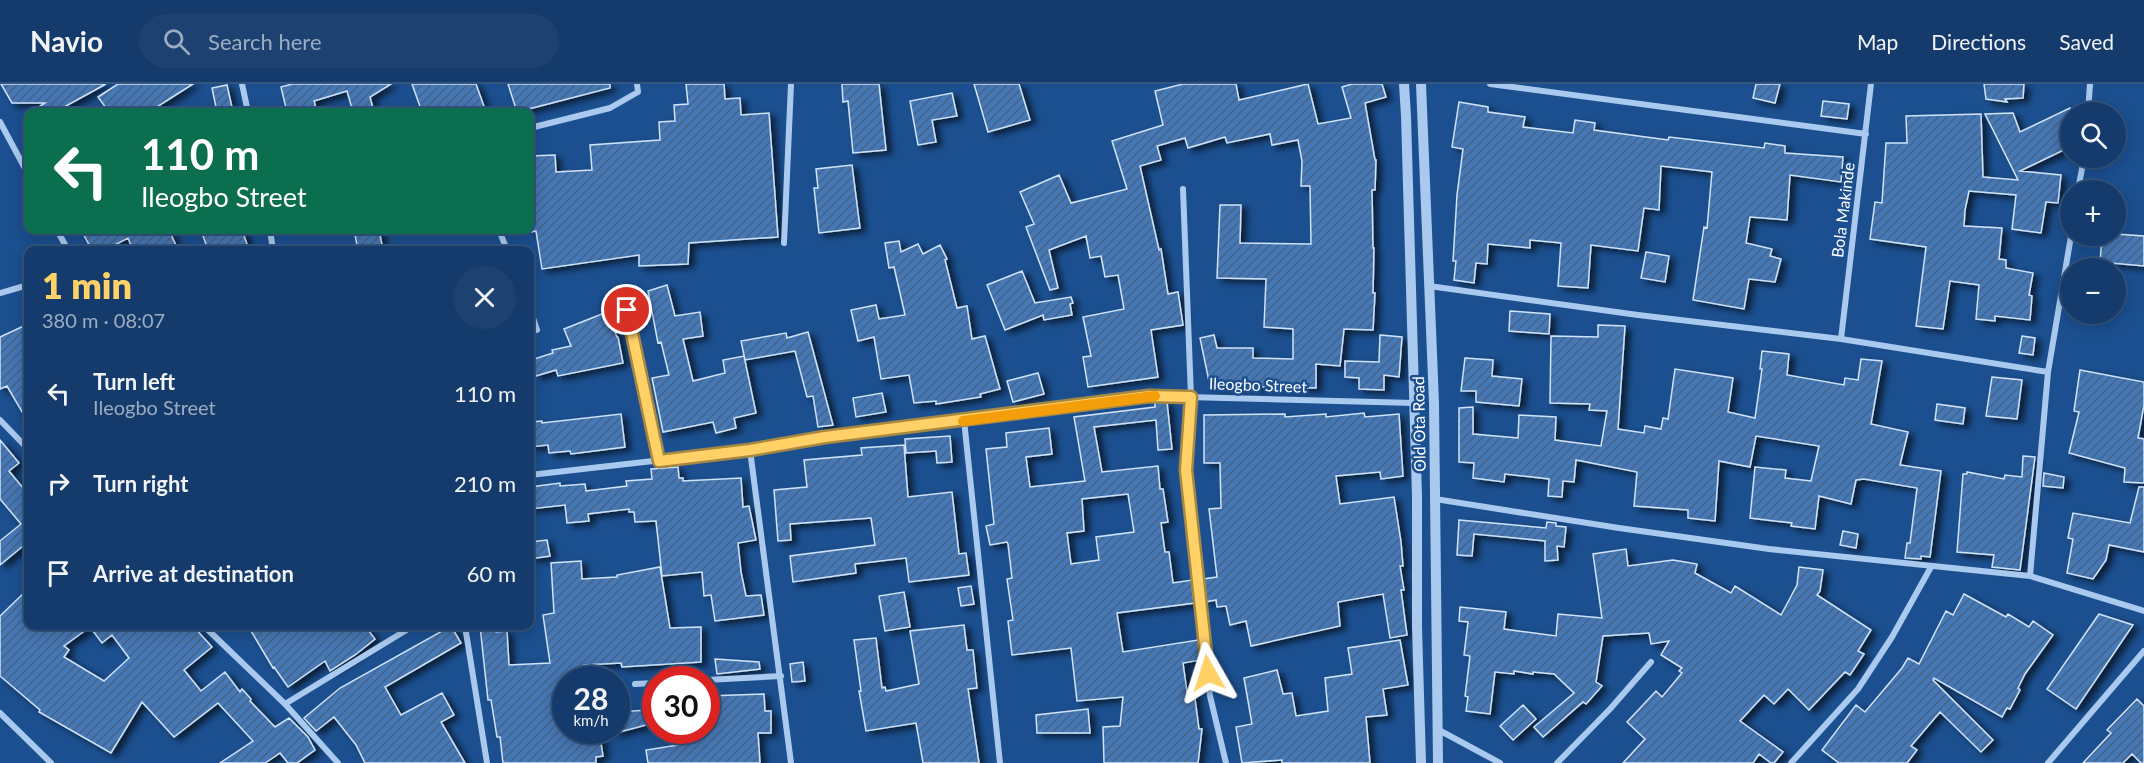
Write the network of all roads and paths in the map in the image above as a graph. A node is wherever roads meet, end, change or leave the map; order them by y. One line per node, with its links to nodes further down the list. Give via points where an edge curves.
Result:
1 (242, 84): 10 (street)
2 (637, 84): 12 (street, via 638,92 610,108)
3 (791, 84): 16 (street)
4 (1404, 84): 27 (street, Old Ota Road)
5 (1421, 84): 19 (street, Old Ota Road)
6 (1490, 84): 13 (street)
7 (1871, 84): 13 (street, Bola Makinde)
8 (2090, 84): 9 (street)
9 (2089, 102)
10 (247, 108)
11 (0, 122): 14 (street)
12 (534, 127)
13 (1866, 134): 24 (street, Bola Makinde)
14 (24, 167)
15 (1183, 189): 26 (street)
16 (784, 243)
17 (2069, 246): 25 (street)
18 (24, 286): 20 (street)
19 (1429, 286): 24 (street); 34 (street, Old Ota Road)
20 (0, 293)
21 (627, 310): 32 (street)
22 (534, 321): 23 (street)
23 (537, 330)
24 (1841, 339): 25 (street)
25 (2048, 372): 36 (street)
26 (1191, 397): 27 (street, Ileogbo Street); 29 (street, Ileogbo Street, via 1149,396); 55 (street, via 1186,470 1210,696)
27 (1414, 403): 56 (street, Old Ota Road)
28 (0, 420): 30 (street)
29 (964, 420): 31 (street, Ileogbo Street); 54 (street)
30 (24, 445)
31 (750, 450): 32 (street, Ileogbo Street); 43 (street)
32 (659, 461): 33 (street, Ileogbo Street)
33 (534, 475)
34 (1435, 499): 35 (street, via 1757,547); 49 (street, Old Ota Road)
35 (1931, 567): 36 (street); 60 (street, via 1858,688)
36 (2030, 576): 37 (street)
37 (2144, 611)
38 (208, 630): 47 (street)
39 (406, 630): 47 (street)
40 (466, 630): 52 (street)
41 (2144, 651): 61 (street)
42 (1651, 662): 59 (street)
43 (781, 676): 44 (street); 53 (street)
44 (720, 679)
45 (642, 683): 46 (street)
46 (635, 684)
47 (285, 704): 51 (street)
48 (0, 713): 50 (street)
49 (1437, 729): 57 (street, Old Ota Road); 58 (street)
50 (51, 763)
51 (338, 763)
52 (487, 763)
53 (792, 763)
54 (1000, 763)
55 (1226, 763)
56 (1421, 763)
57 (1438, 763)
58 (1500, 763)
59 (1557, 763)
60 (1791, 763)
61 (2048, 763)

